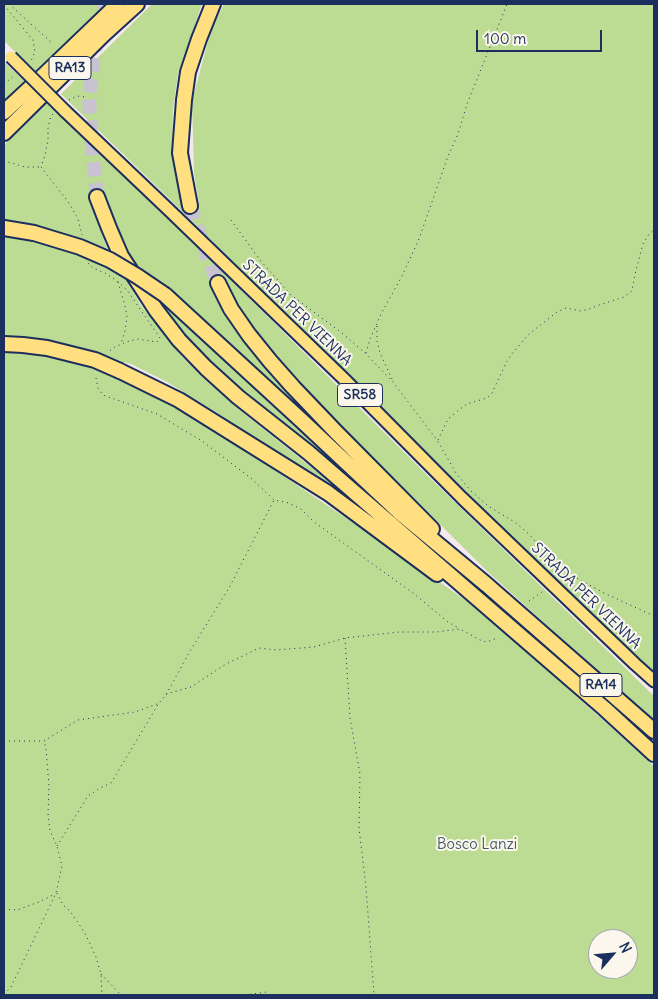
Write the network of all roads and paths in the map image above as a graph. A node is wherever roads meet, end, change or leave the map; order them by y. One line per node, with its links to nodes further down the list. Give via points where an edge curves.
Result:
1 (8, 4): 8 (path)
2 (118, 4): 12 (highway, RA13)
3 (137, 4): 13 (highway, RA13)
4 (213, 4): 17 (highway, via 188,72 184,100 180,153)
5 (507, 4): 25 (path, via 419,239)
6 (4, 5): 7 (path)
7 (33, 40)
8 (52, 43)
9 (7, 54): 11 (main road, STRADA PER VIENNA / SR58, bridge)
10 (85, 97): 11 (path, via 77,96)
11 (64, 107): 15 (path, via 51,116); 34 (main road, STRADA PER VIENNA / SR58)
12 (4, 112)
13 (4, 133)
14 (4, 164): 15 (path)
15 (40, 167): 21 (path, via 69,203 78,219)
16 (97, 197): 37 (highway, via 125,263 179,340 238,398 308,453)
17 (190, 206)
18 (231, 220): 28 (path, via 291,295)
19 (4, 228): 35 (highway, bridge, via 80,247 110,260 165,295 399,512)
20 (654, 230): 32 (path, via 643,244 632,291 589,309 566,308 557,312 529,334 511,355 487,398 460,409 448,420)
21 (82, 241)
22 (88, 262): 23 (path)
23 (117, 281): 27 (path, via 127,317); 27 (path, via 127,290 160,338 157,342 138,339)
24 (218, 283): 35 (highway, via 249,335 293,387)
25 (377, 325): 28 (path); 31 (path, via 380,353)
26 (4, 344): 37 (highway, bridge, via 47,348 95,360 179,400 328,493 471,600)
27 (121, 344): 29 (path)
28 (366, 354): 31 (path)
29 (105, 355)
30 (96, 378): 33 (path, via 103,395 157,414 177,425 252,479)
31 (393, 382): 32 (path)
32 (437, 440): 38 (path, via 456,474 470,490 530,535 550,565)
33 (274, 500): 39 (path, via 300,509); 43 (path, via 230,588 190,650)
34 (553, 584): 36 (path); 42 (main road, STRADA PER VIENNA / SR58)
35 (487, 585): 45 (highway, RA14)
36 (529, 601)
37 (491, 611): 48 (highway, RA14)
38 (654, 616)
39 (460, 629): 40 (path); 41 (path, via 487,642)
40 (345, 638): 43 (path, via 314,647 259,648 226,664 192,687); 58 (path, via 350,718 360,774 359,828)
41 (497, 638)
42 (654, 681)
43 (166, 695): 44 (path)
44 (159, 703): 47 (path, via 134,712 78,720); 49 (path, via 111,783 88,796)
45 (654, 732)
46 (4, 741): 47 (path)
47 (44, 741): 49 (path, via 49,786 48,815 50,831)
48 (654, 754)
49 (57, 846): 50 (path, via 62,866)
50 (56, 893): 51 (path, via 17,910); 52 (path, via 85,933); 54 (path, via 11,987)
51 (4, 909)
52 (101, 974): 55 (path); 56 (path)
53 (267, 992): 57 (path)
54 (4, 994)
55 (102, 995)
56 (121, 995)
57 (245, 995)
58 (374, 995)

